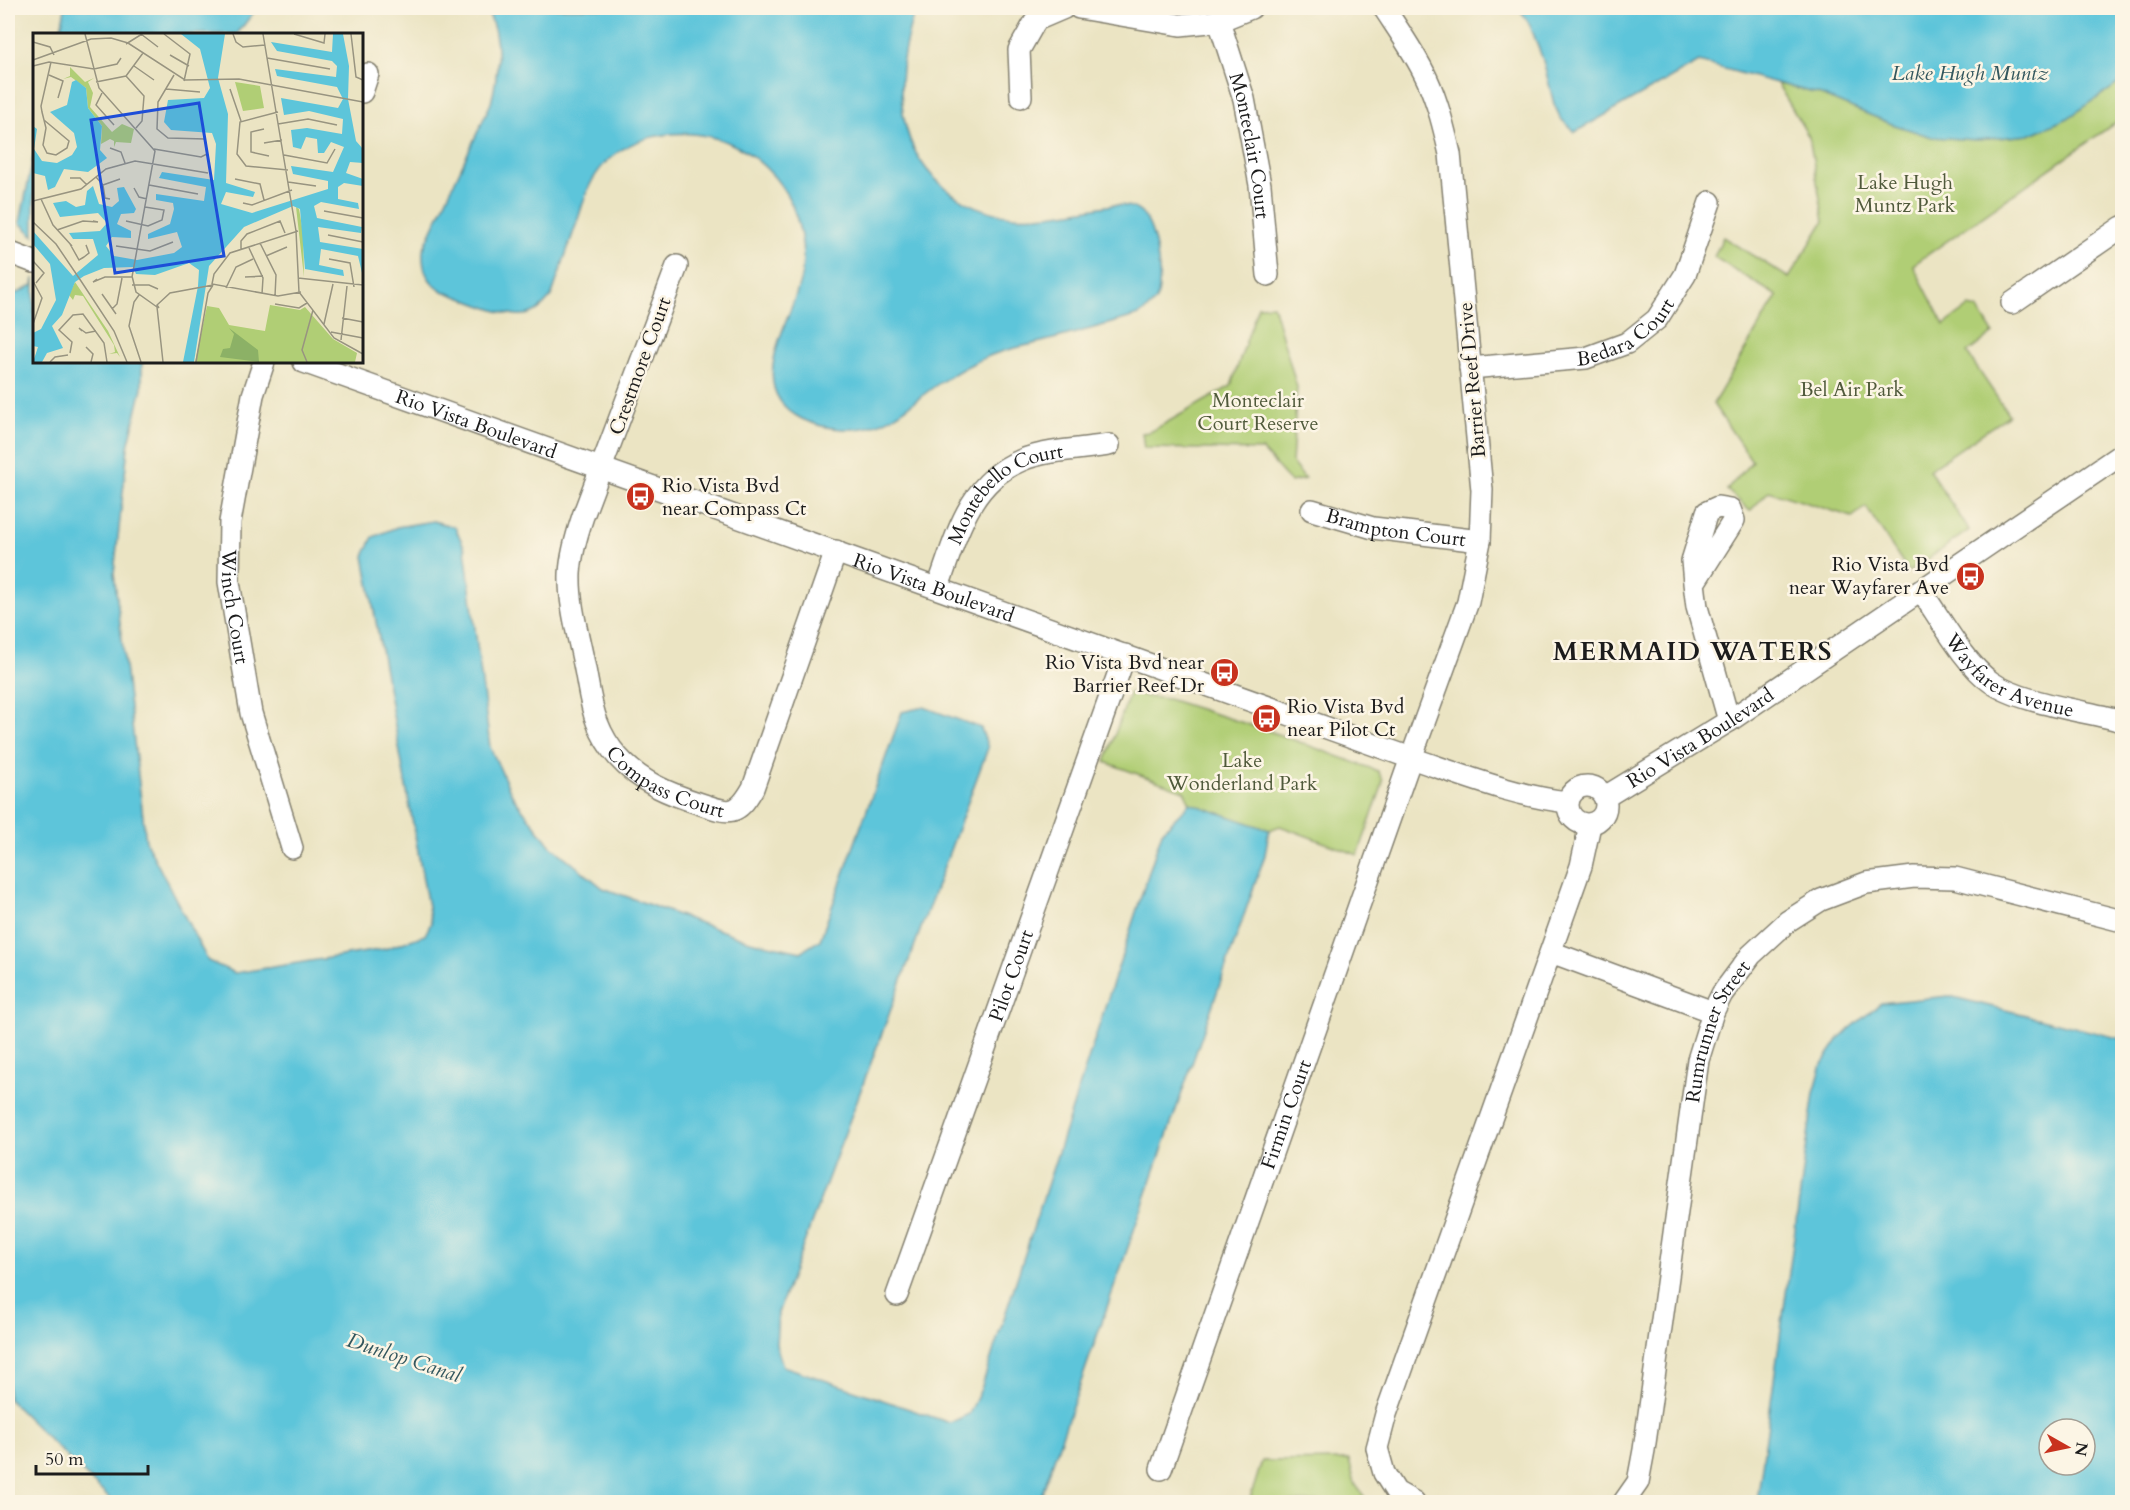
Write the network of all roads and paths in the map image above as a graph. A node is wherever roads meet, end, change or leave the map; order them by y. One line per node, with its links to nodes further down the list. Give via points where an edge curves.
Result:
1 (1064, 8): 6 (street, via 1036,20 1019,50)
2 (1078, 8): 5 (street, via 1180,25)
3 (1251, 8): 5 (street)
4 (1384, 8): 14 (street, Barrier Reef Drive, via 1428,80 1444,128 1454,180)
5 (1219, 21): 10 (street, Monteclair Court, via 1244,99 1260,185)
6 (1021, 97)
7 (1710, 202): 14 (street, Bedara Court, via 1685,275 1657,319 1627,343 1586,358)
8 (2122, 227): 11 (street)
9 (677, 266): 17 (street, Crestmore Court)
10 (1268, 275)
11 (2012, 303)
12 (264, 363): 31 (street, Winch Court, via 253,395 230,522 229,582 251,712)
13 (307, 363): 17 (street, Rio Vista Boulevard)
14 (1470, 368): 19 (street, Barrier Reef Drive, via 1482,490)
15 (1109, 445): 22 (street, Montebello Court, via 1037,456 1004,470 967,510)
16 (2122, 454): 23 (street, Rio Vista Boulevard)
17 (602, 467): 20 (street, Rio Vista Boulevard); 20 (street, Compass Court, via 578,534 570,573 571,598 591,700 596,720 618,757 651,785 670,794 728,811 737,810 744,802 753,788)
18 (1312, 510): 19 (street, Brampton Court, via 1373,528)
19 (1480, 541): 27 (street, Barrier Reef Drive, via 1468,602)
20 (836, 551): 22 (street, Rio Vista Boulevard)
21 (1694, 583): 26 (street, via 1697,607)
22 (938, 587): 24 (street, Rio Vista Boulevard)
23 (1922, 591): 25 (street, Wayfarer Avenue, via 1971,663 1991,682 2027,698); 26 (street, Rio Vista Boulevard)
24 (1125, 655): 27 (street, Rio Vista Boulevard); 35 (street, Pilot Court)
25 (2117, 714)
26 (1730, 721): 28 (street, Rio Vista Boulevard)
27 (1411, 758): 29 (street, Rio Vista Boulevard, via 1515,793); 36 (street, Firmin Court)
28 (1605, 797): 29 (street, via 1588,786 1574,791); 30 (street, via 1604,816)
29 (1568, 802): 30 (street, via 1572,818)
30 (1590, 825): 33 (street, via 1581,866)
31 (292, 848)
32 (2122, 921): 34 (street, Rumrunner Street, via 1955,878 1914,877 1866,883 1821,900 1788,921 1751,955)
33 (1551, 952): 34 (street); 37 (street, via 1377,1448 1384,1473 1396,1492)
34 (1713, 1012): 38 (street, Rumrunner Street, via 1698,1060 1644,1450 1638,1482)
35 (897, 1295)
36 (1161, 1469)
37 (1414, 1503)
38 (1623, 1503)

